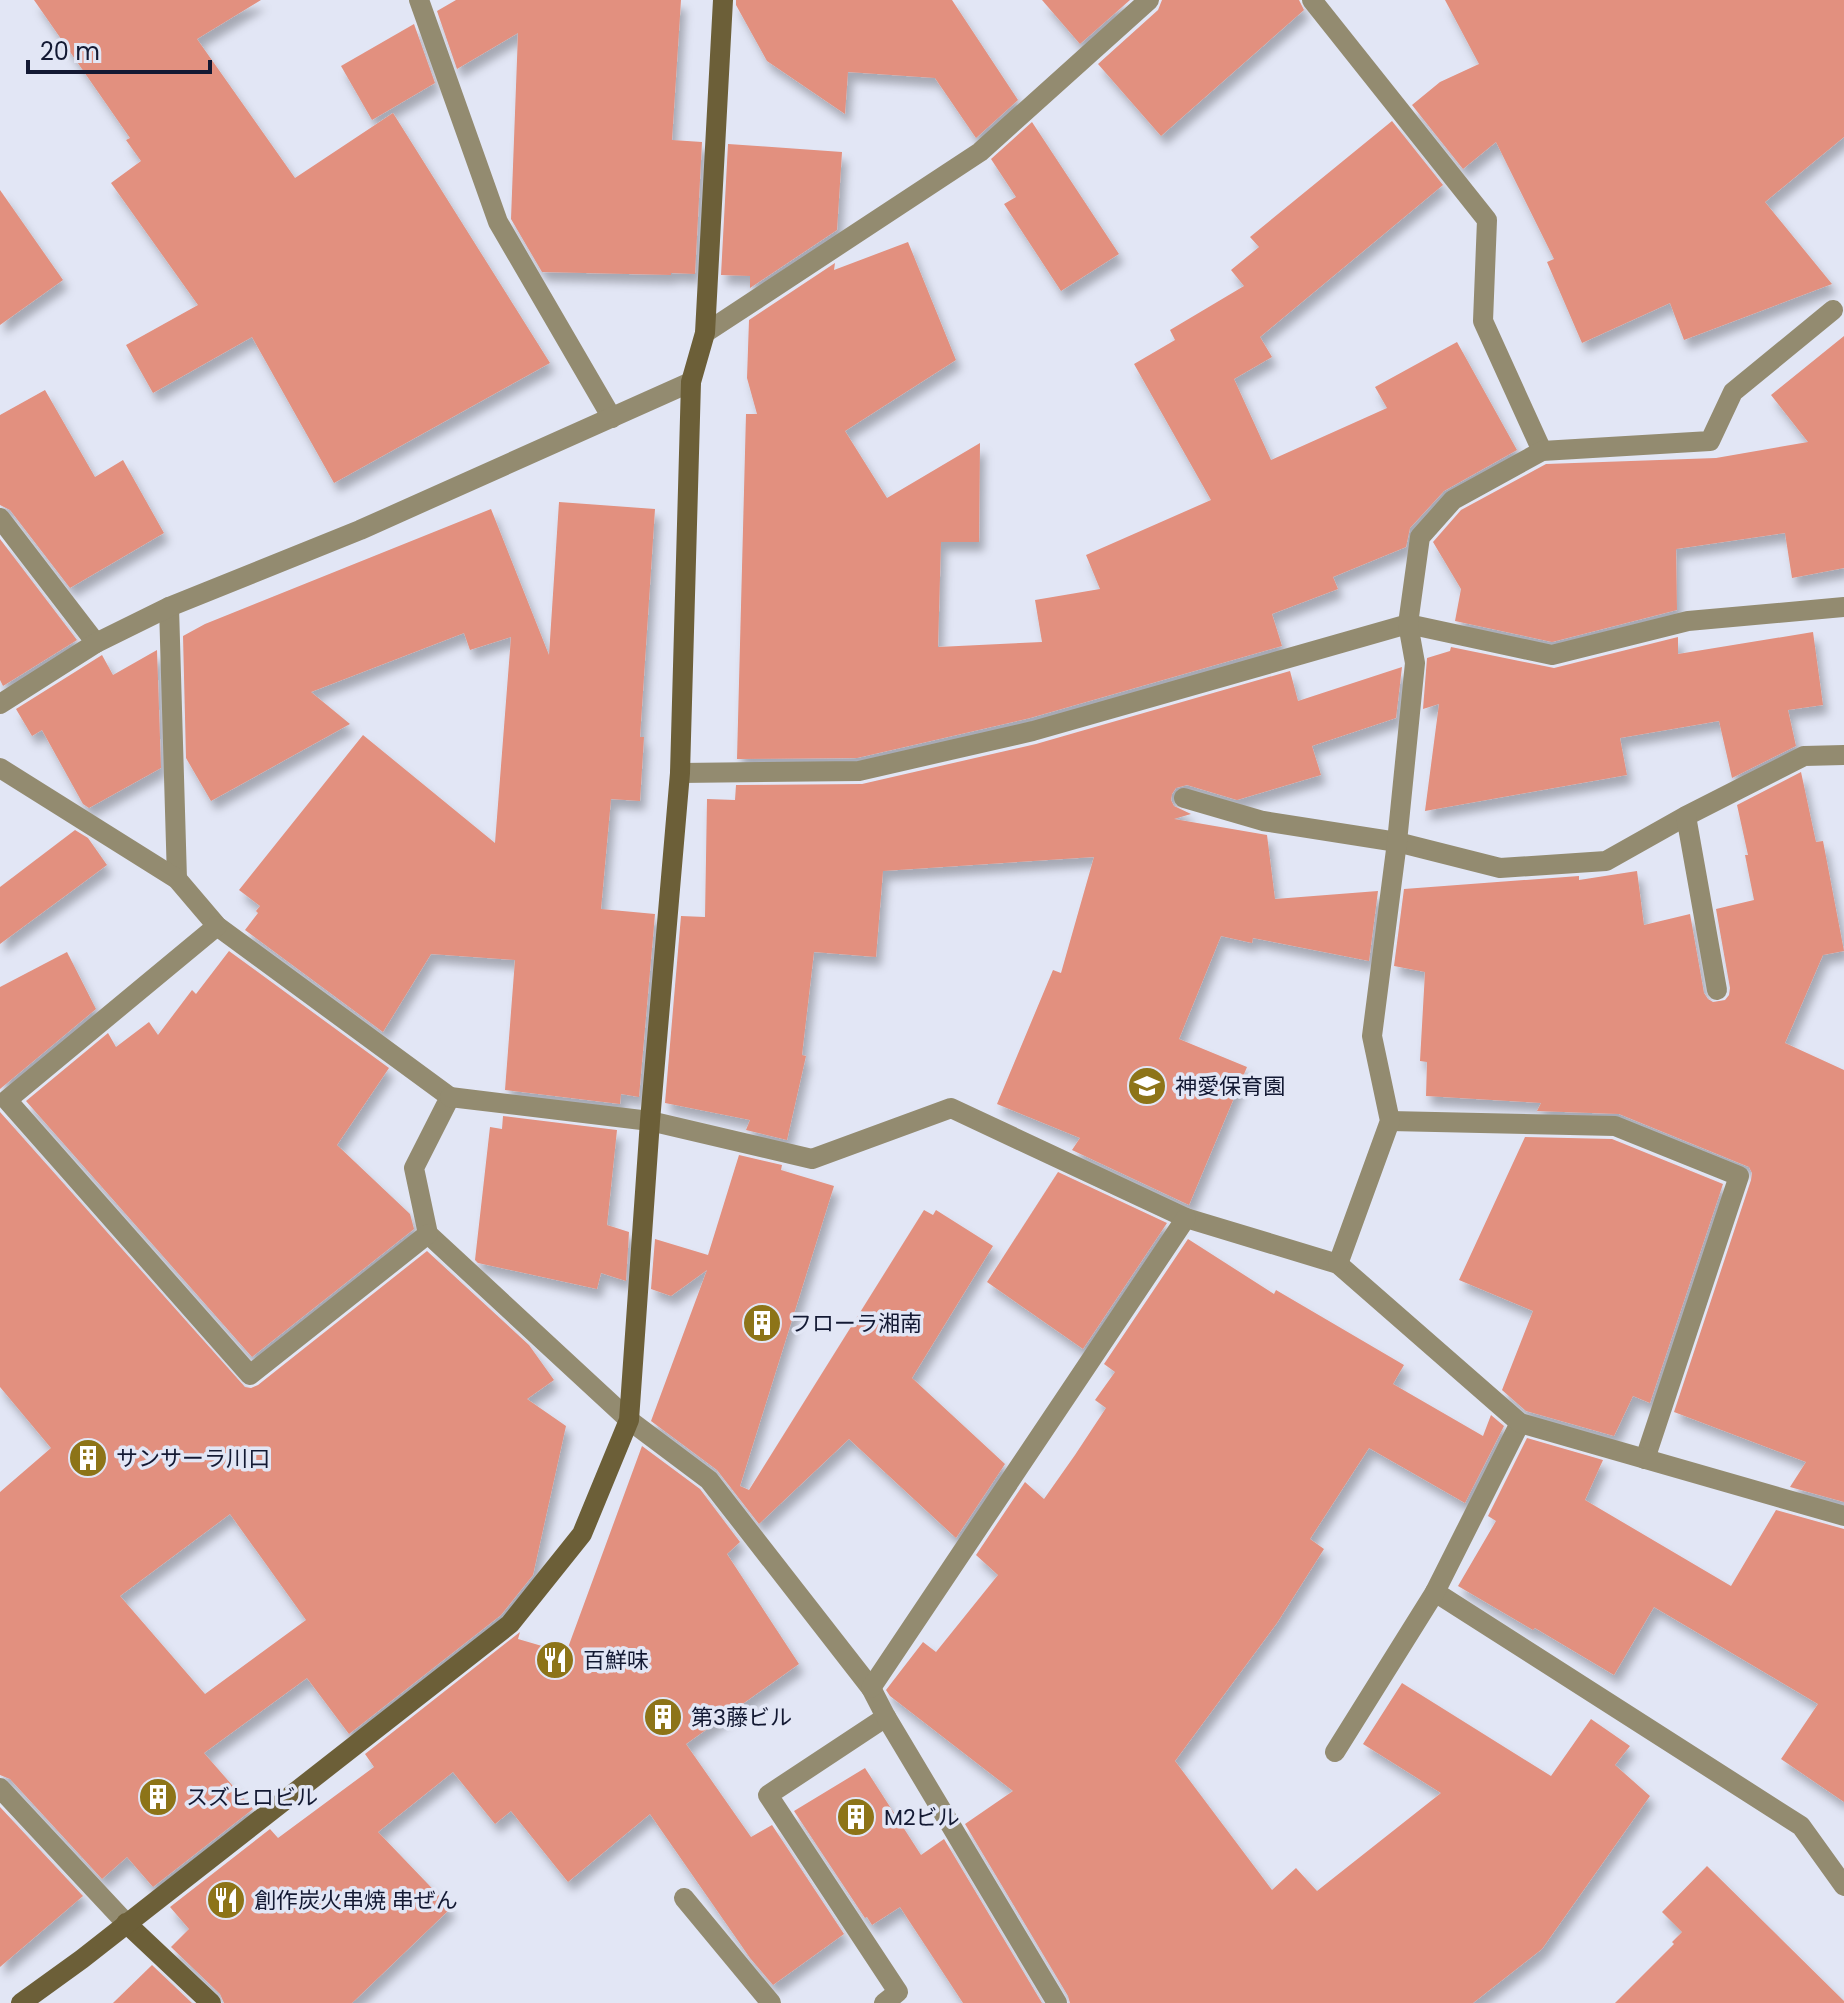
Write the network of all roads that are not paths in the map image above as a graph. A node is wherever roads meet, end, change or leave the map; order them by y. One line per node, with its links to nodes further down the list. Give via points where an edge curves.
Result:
1 (419, 0): 8 (street, via 498,222)
2 (723, 0): 6 (street)
3 (1149, 0): 6 (street, via 980,152)
4 (1312, 0): 9 (street, via 1487,220 1483,321)
5 (1833, 310): 9 (street, via 1733,392 1710,441)
6 (705, 333): 7 (street)
7 (691, 382): 8 (street); 18 (street)
8 (612, 418): 11 (street, via 360,530)
9 (1542, 451): 13 (street, via 1453,500 1420,537)
10 (0, 518): 14 (street)
11 (169, 607): 14 (street); 22 (street)
12 (1844, 607): 13 (street, via 1688,621 1552,655)
13 (1408, 624): 18 (street, via 1033,731 859,771); 21 (street, via 1415,663)
14 (96, 643): 15 (street)
15 (0, 704)
16 (1844, 755): 20 (street, via 1804,756)
17 (0, 768): 22 (street)
18 (680, 773): 26 (street)
19 (1184, 798): 21 (street, via 1263,821)
20 (1686, 816): 21 (street, via 1606,861 1500,868); 24 (street)
21 (1397, 842): 27 (street, via 1372,1036)
22 (177, 879): 23 (street)
23 (217, 926): 25 (street); 29 (street, via 7,1100 250,1375)
24 (1717, 990)
25 (450, 1097): 26 (street); 29 (street, via 414,1168)
26 (650, 1121): 28 (street, via 812,1159 951,1108); 31 (street)
27 (1390, 1121): 30 (street); 33 (street, via 1615,1126 1739,1176)
28 (1186, 1218): 30 (street); 36 (street)
29 (428, 1234): 31 (street)
30 (1338, 1264): 32 (street)
31 (629, 1420): 36 (street, via 709,1480); 42 (street, via 582,1534 510,1624)
32 (1520, 1423): 33 (street); 35 (street)
33 (1645, 1459): 34 (street)
34 (1844, 1516)
35 (1435, 1592): 38 (street); 40 (street, via 1801,1826)
36 (871, 1688): 37 (street)
37 (886, 1717): 46 (street, via 768,1795 898,1992); 47 (street)
38 (1335, 1752)
39 (0, 1788): 42 (street)
40 (1844, 1886)
41 (684, 1898): 45 (street)
42 (126, 1923): 43 (street); 44 (street)
43 (21, 2003)
44 (211, 2003)
45 (771, 2003)
46 (884, 2003)
47 (1057, 2003)

